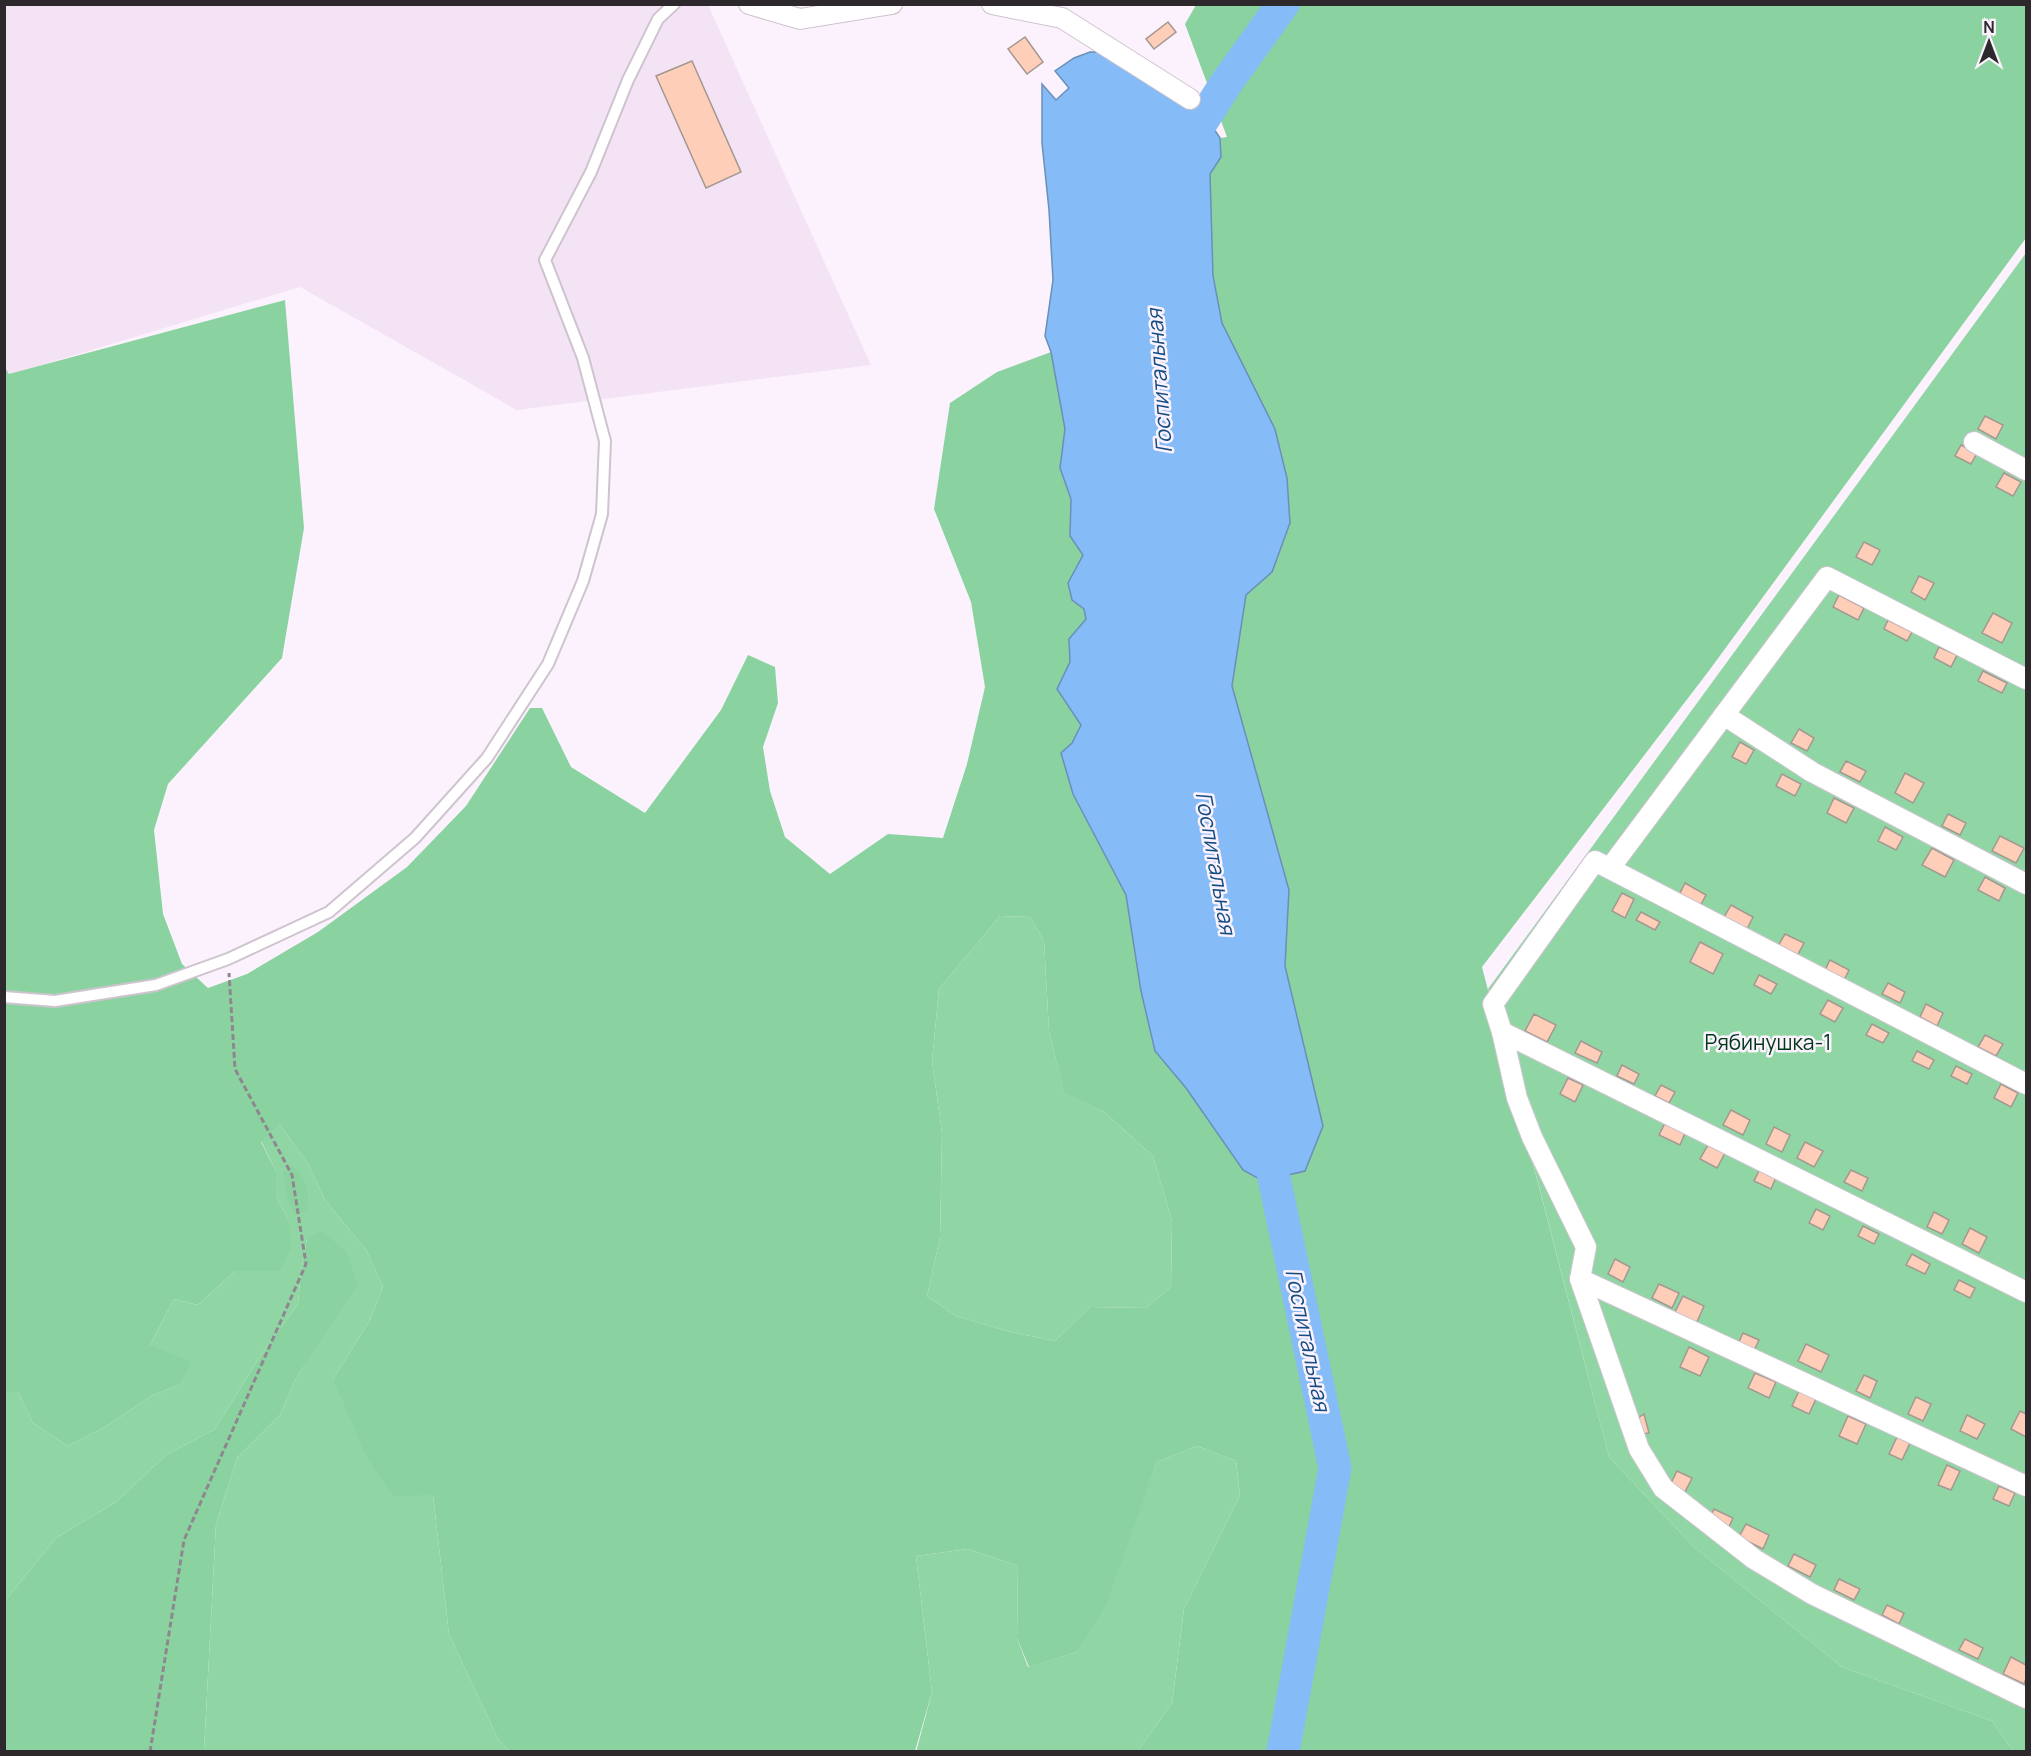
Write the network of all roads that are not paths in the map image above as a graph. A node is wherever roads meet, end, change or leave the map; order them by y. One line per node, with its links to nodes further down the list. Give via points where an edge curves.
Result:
1 (674, 4): 12 (lane, via 658,19 628,80 591,172 545,260 583,358 605,441 602,514 583,581 548,664 488,758 416,837 328,912 228,959 156,985 55,1001)
2 (749, 4): 3 (street, via 800,19)
3 (892, 4)
4 (992, 4): 5 (street, via 1062,18)
5 (1190, 99)
6 (1974, 442): 7 (street)
7 (2026, 470)
8 (2026, 679): 9 (street, via 1827,577)
9 (1724, 716): 10 (street); 11 (street, via 1812,771)
10 (1610, 868): 13 (street, via 1595,861 1493,1004); 14 (street)
11 (2026, 884)
12 (4, 997)
13 (1502, 1032): 15 (street, via 1516,1098 1586,1247); 16 (street)
14 (2026, 1084)
15 (1580, 1279): 17 (street); 18 (street, via 1639,1449 1663,1488 1754,1559 1812,1594)
16 (2026, 1292)
17 (2026, 1486)
18 (2026, 1698)

